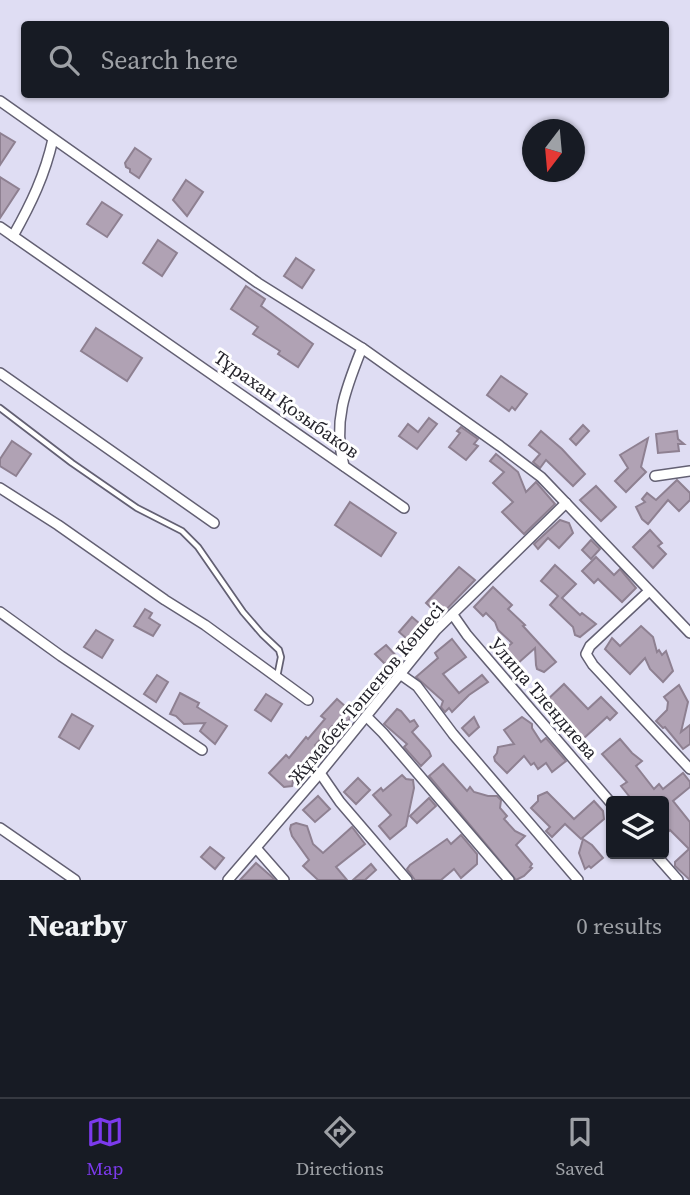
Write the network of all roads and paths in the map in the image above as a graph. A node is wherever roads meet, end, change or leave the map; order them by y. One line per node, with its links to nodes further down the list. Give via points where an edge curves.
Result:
1 (0, 101): 2 (street)
2 (53, 139): 4 (street, via 34,199); 5 (street, via 258,282)
3 (0, 227): 4 (street, Тұрахан Қозыбаков)
4 (13, 236): 8 (street, Тұрахан Қозыбаков)
5 (362, 348): 8 (street, via 346,388 338,431); 12 (street, via 541,477)
6 (0, 373): 14 (street)
7 (0, 408): 20 (lane, via 137,508 182,531 243,612 279,650)
8 (344, 466): 13 (street, Тұрахан Қозыбаков)
9 (690, 471): 10 (street)
10 (655, 476)
11 (0, 488): 20 (street)
12 (566, 503): 15 (street); 17 (street, Жұмабек Тәшенов Көшесі)
13 (404, 508)
14 (214, 523)
15 (649, 590): 18 (street); 24 (street, via 586,654)
16 (0, 612): 23 (street)
17 (453, 615): 19 (street, Жұмабек Тәшенов Көшесі); 26 (street, Улица Тлендиева)
18 (690, 633)
19 (400, 674): 22 (street, Жұмабек Тәшенов Көшесі); 35 (street, via 417,686)
20 (276, 678): 21 (street)
21 (308, 700)
22 (367, 717): 25 (street, Жұмабек Тәшенов Көшесі); 34 (street)
23 (202, 750)
24 (690, 769)
25 (320, 774): 28 (street, Жұмабек Тәшенов Көшесі); 33 (street)
26 (606, 797)
27 (0, 828): 30 (street)
28 (256, 848): 31 (street, Жұмабек Тәшенов Көшесі); 32 (street)
29 (659, 859): 36 (street)
30 (75, 880)
31 (228, 880)
32 (284, 880)
33 (407, 880)
34 (509, 880)
35 (578, 880)
36 (678, 880)

